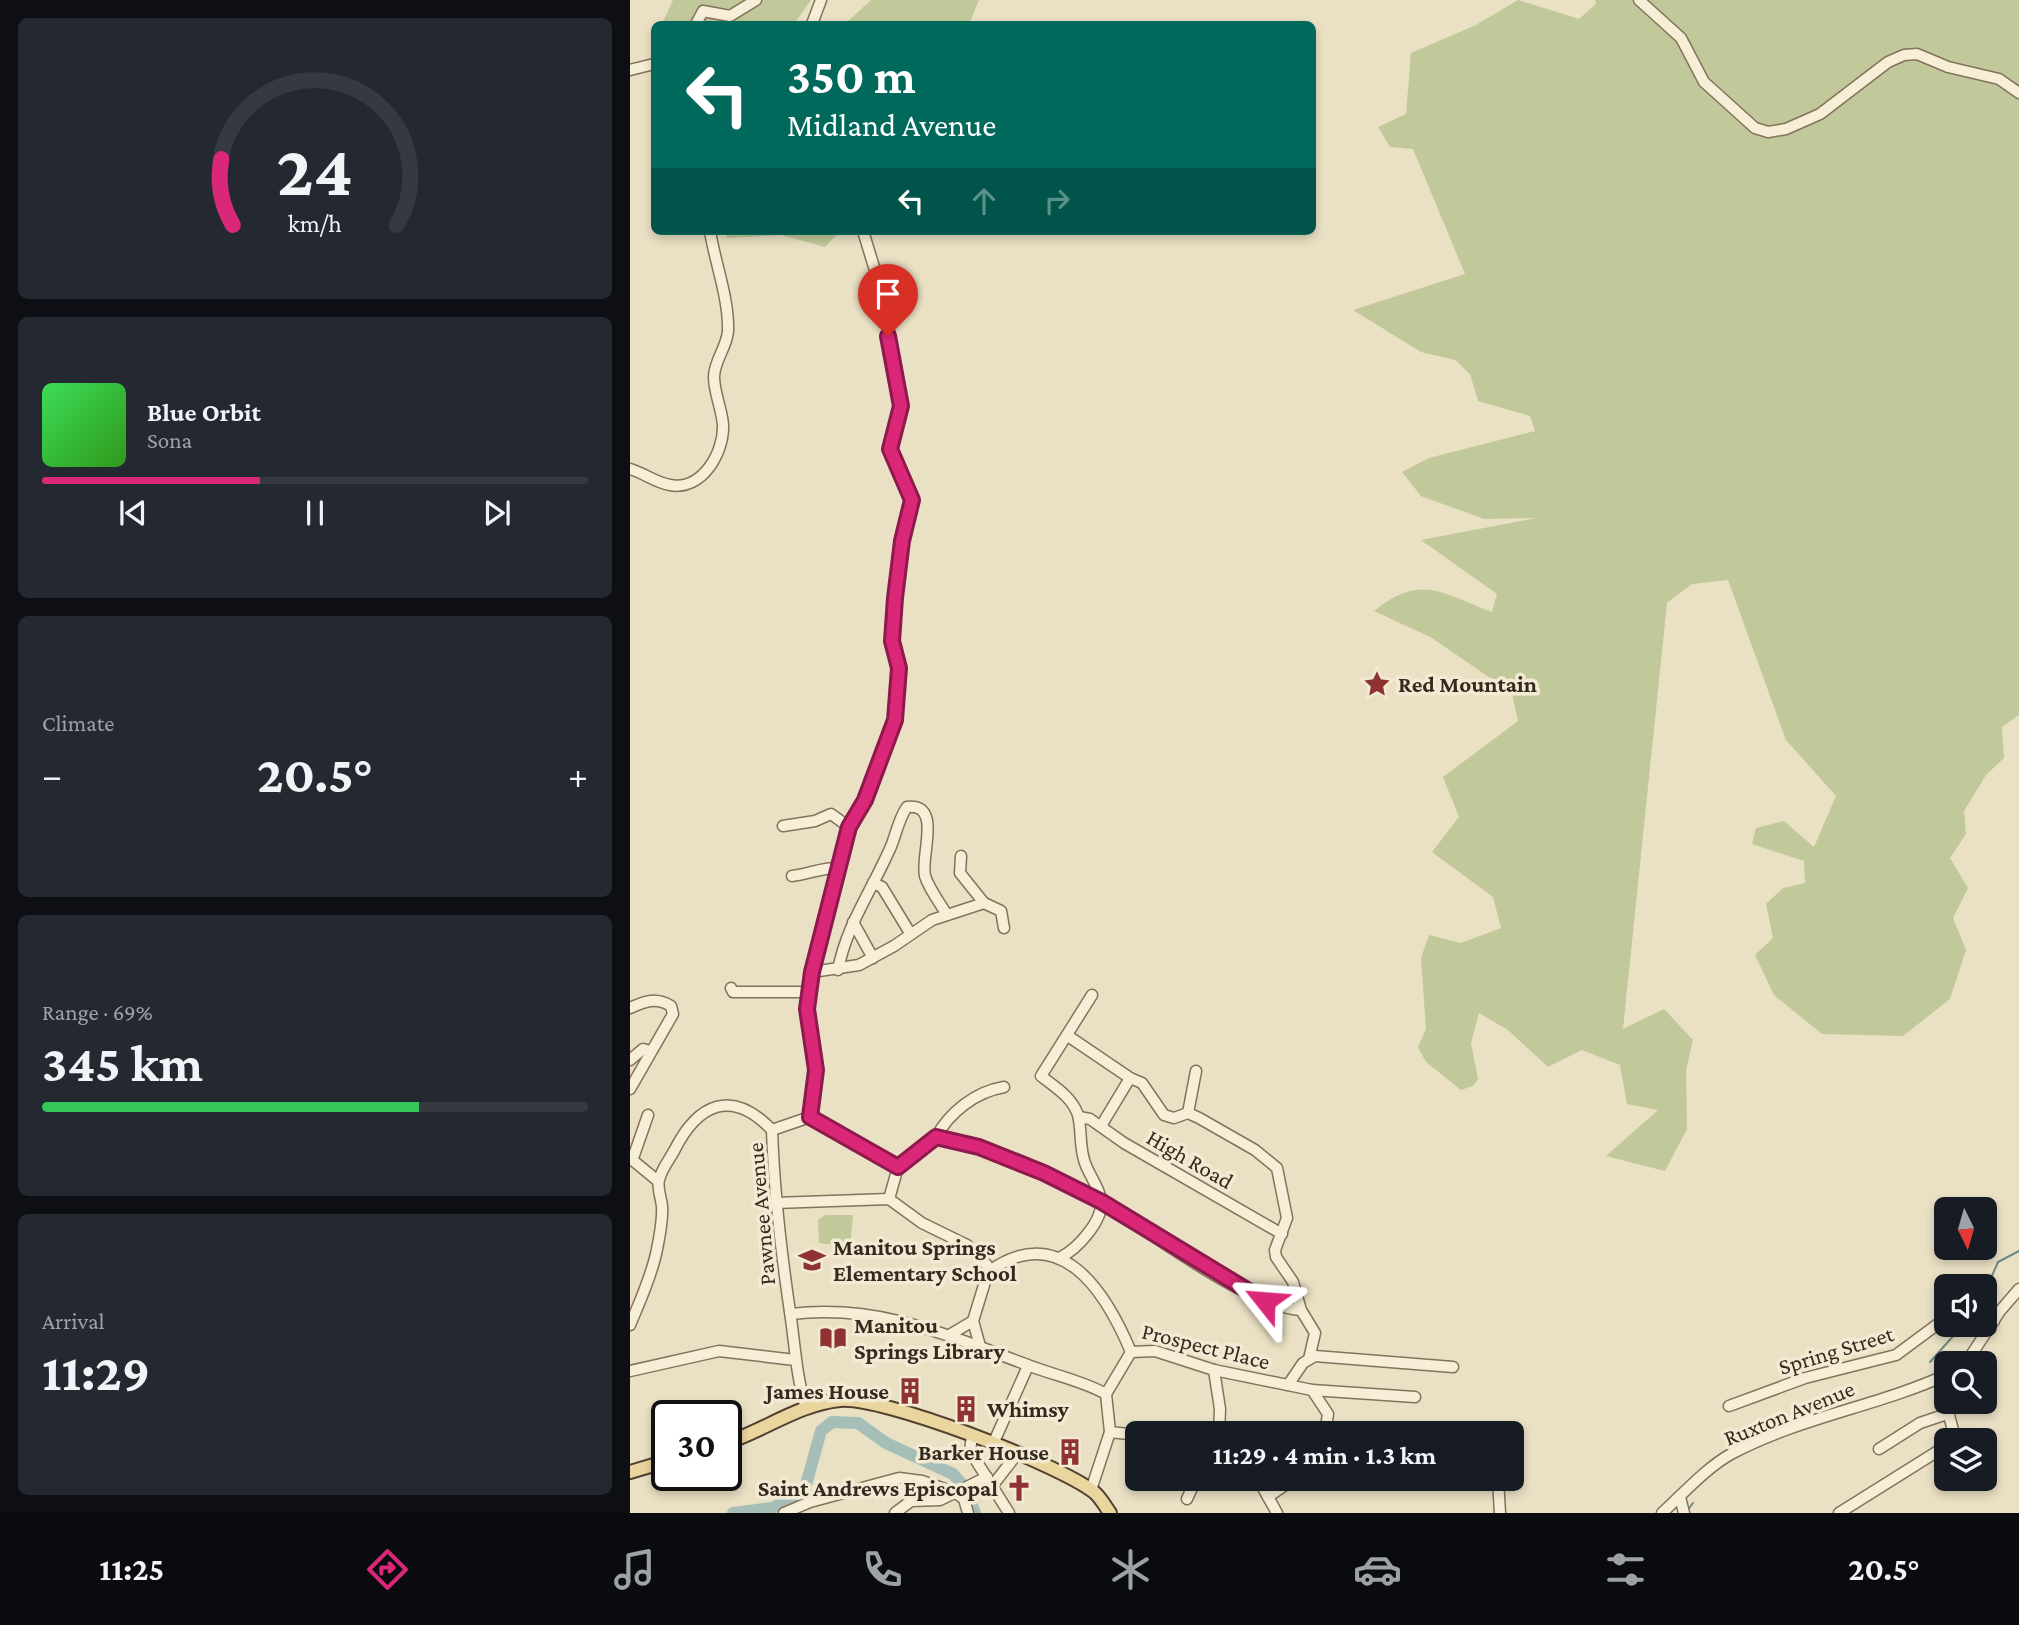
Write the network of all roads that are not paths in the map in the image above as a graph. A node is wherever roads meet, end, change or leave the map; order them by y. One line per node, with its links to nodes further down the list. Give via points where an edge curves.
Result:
1 (756, 0): 4 (street, via 730,16 703,11)
2 (821, 0): 5 (street)
3 (1639, 0): 8 (street, via 1681,38 1704,82 1755,128 1768,132 1820,114 1904,55 1917,54 1999,79)
4 (698, 21)
5 (813, 21)
6 (651, 65): 7 (street)
7 (630, 70)
8 (2019, 93)
9 (711, 235): 11 (street, via 728,335 714,375 723,428 720,447 706,473 695,482 672,486)
10 (864, 235): 13 (street, via 899,387 901,406 890,449 912,500 895,598 892,641 899,668 895,720 865,800)
11 (630, 469)
12 (783, 826): 13 (street, via 831,814)
13 (849, 827): 15 (street)
14 (961, 856): 18 (street, via 960,873)
15 (839, 868): 16 (street); 25 (street)
16 (792, 876)
17 (873, 883): 19 (street, via 907,807 915,806 928,820 925,875); 20 (street); 22 (street, via 882,887)
18 (984, 903): 19 (street); 21 (street, via 1001,911)
19 (947, 915): 22 (street)
20 (853, 922): 23 (street); 24 (street, via 843,940)
21 (1004, 928)
22 (910, 933): 23 (street)
23 (873, 958): 24 (street)
24 (838, 970): 25 (street)
25 (812, 972): 27 (street)
26 (731, 988): 27 (street, via 733,992 763,994)
27 (808, 992): 39 (street, via 816,1070)
28 (1092, 995): 30 (street)
29 (630, 1008): 31 (street, via 661,1000 671,1006 673,1014)
30 (1068, 1036): 34 (street); 40 (street, via 1041,1076 1063,1093)
31 (650, 1051): 32 (street, via 643,1049); 36 (street)
32 (630, 1060)
33 (1196, 1071): 37 (street)
34 (1130, 1079): 37 (street, via 1142,1083 1164,1115); 41 (street)
35 (1004, 1087): 43 (street, via 990,1089 962,1106)
36 (630, 1089)
37 (1188, 1114): 50 (street, via 1255,1150 1280,1172 1287,1210)
38 (648, 1115): 44 (street)
39 (810, 1117): 42 (street, Pawnee Avenue); 45 (street)
40 (1079, 1117): 41 (street, High Road); 48 (street, via 1084,1161)
41 (1101, 1126): 50 (street, High Road)
42 (772, 1130): 46 (street, via 757,1114 734,1105 715,1105 682,1135); 49 (street, Pawnee Avenue)
43 (936, 1137): 45 (street); 48 (street, via 1008,1157)
44 (632, 1158): 46 (street)
45 (898, 1167): 47 (street)
46 (658, 1181): 57 (street, via 662,1209 656,1254 645,1295)
47 (889, 1199): 49 (street); 52 (street, via 922,1223 967,1245 987,1265)
48 (1102, 1202): 51 (street, via 1082,1240); 55 (street, via 1243,1290 1285,1310)
49 (775, 1203): 56 (street, Pawnee Avenue)
50 (1282, 1234): 55 (street, via 1276,1257 1293,1282)
51 (1061, 1257): 52 (street, via 1021,1254); 62 (street, Prospect Place, via 1096,1287)
52 (988, 1272): 58 (street)
53 (2019, 1289): 54 (street)
54 (1997, 1309)
55 (1301, 1310): 63 (street, via 1315,1333)
56 (791, 1314): 60 (street, via 870,1315); 64 (street, Pawnee Avenue)
57 (631, 1318)
58 (973, 1321): 60 (street); 61 (street)
59 (1934, 1327): 74 (street, Spring Street, via 1896,1355 1805,1378)
60 (951, 1334): 61 (street)
61 (980, 1346): 65 (street)
62 (1131, 1352): 67 (street, Prospect Place, via 1155,1351); 72 (street)
63 (1309, 1359): 66 (street, via 1332,1355); 70 (street)
64 (795, 1360): 68 (street, via 719,1351); 75 (street, Pawnee Avenue)
65 (1028, 1366): 72 (street); 84 (street)
66 (1453, 1367)
67 (1214, 1370): 70 (street, Prospect Place); 77 (street)
68 (630, 1371)
69 (1934, 1380): 98 (street, Ruxton Avenue, via 1739,1451)
70 (1288, 1385): 71 (street, Prospect Place)
71 (1312, 1390): 73 (street, Prospect Place); 78 (street, via 1328,1414)
72 (1106, 1394): 80 (street)
73 (1415, 1398)
74 (1729, 1406)
75 (806, 1408): 82 (main road, via 862,1400); 83 (main road)
76 (1947, 1414): 79 (street); 85 (street, via 1920,1423)
77 (1220, 1421)
78 (1327, 1421)
79 (1952, 1428)
80 (1110, 1432): 81 (street); 92 (street)
81 (1125, 1434)
82 (972, 1436): 84 (main road); 90 (street, via 970,1451)
83 (742, 1438)
84 (993, 1444): 86 (main road)
85 (1879, 1449)
86 (1017, 1454): 90 (street); 92 (main road)
87 (1934, 1454): 109 (street)
88 (651, 1466): 89 (main road)
89 (630, 1472)
90 (990, 1481): 91 (street); 104 (street)
91 (963, 1490): 101 (street, via 899,1478); 102 (street, via 940,1500 911,1501); 103 (street)
92 (1091, 1490): 105 (main road)
93 (1191, 1491): 99 (street)
94 (1265, 1491): 97 (street)
95 (1277, 1491): 97 (street)
96 (1499, 1491): 107 (street)
97 (1268, 1497): 106 (street)
98 (1680, 1497): 100 (street); 108 (street, Ruxton Avenue)
99 (1187, 1499)
100 (1684, 1512)
101 (784, 1513)
102 (895, 1513)
103 (968, 1513)
104 (1009, 1513)
105 (1110, 1513)
106 (1277, 1513)
107 (1500, 1513)
108 (1662, 1513)
109 (1839, 1513)

